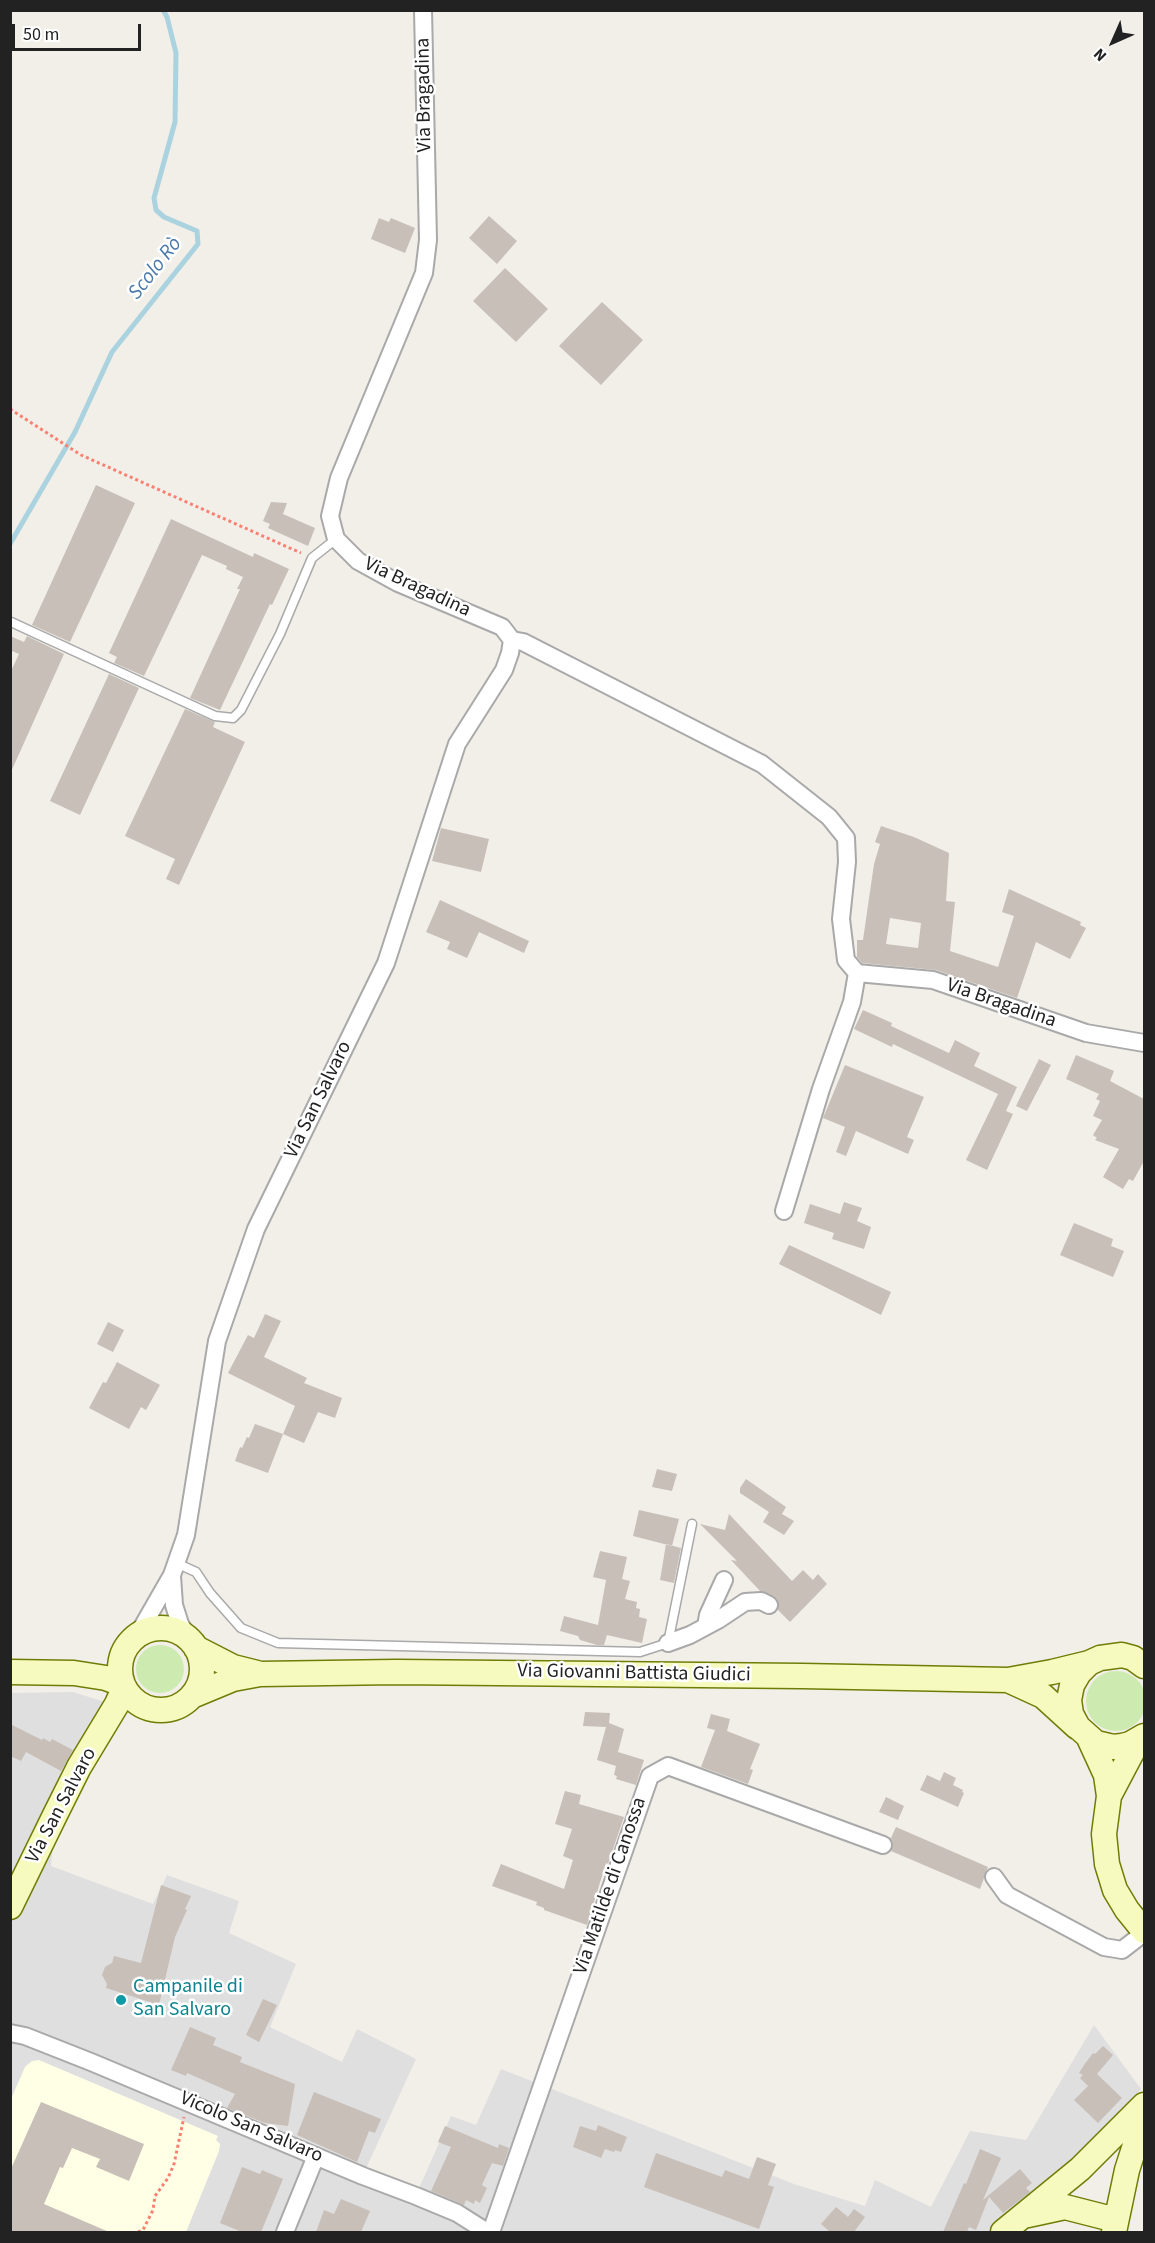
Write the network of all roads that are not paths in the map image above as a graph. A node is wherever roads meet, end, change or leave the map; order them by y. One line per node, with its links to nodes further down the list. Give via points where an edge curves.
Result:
1 (423, 10): 2 (street, Via Bragadina, via 428,240 424,273 339,478 330,516)
2 (336, 539): 3 (lane, via 312,558 280,634 241,710 233,718 215,716); 4 (street, Via Bragadina, via 358,561 398,583 502,627)
3 (11, 622)
4 (512, 640): 5 (street, Via Bragadina, via 523,642 762,764 830,817 846,838 841,919 846,960); 9 (street, Via San Salvaro, via 504,670 457,744 386,963 256,1229 217,1341 186,1535)
5 (857, 973): 6 (street, Via Bragadina, via 933,980 1086,1033); 7 (street, via 852,1002)
6 (1144, 1042)
7 (784, 1211)
8 (692, 1524): 14 (lane)
9 (174, 1569): 13 (street, Via San Salvaro); 14 (lane, via 196,1572 241,1628 278,1643 640,1653); 15 (street, Via San Salvaro, via 174,1605)
10 (724, 1580): 12 (street)
11 (769, 1605): 12 (street, via 745,1602)
12 (706, 1626): 14 (street)
13 (132, 1640): 15 (main road, Via Giovanni Battista Giudici, via 161,1628 181,1634); 19 (main road, Via Giovanni Battista Giudici); 22 (main road, via 121,1657)
14 (668, 1643)
15 (193, 1644): 20 (main road, Via Giovanni Battista Giudici, via 233,1667); 23 (main road, via 201,1660 201,1673)
16 (1089, 1663): 17 (main road, Via Giovanni Battista Giudici, via 1122,1655); 21 (main road, Via Giovanni Battista Giudici); 25 (main road, via 1072,1685 1069,1700 1071,1714)
17 (1144, 1666)
18 (10, 1672): 19 (main road, Via Giovanni Battista Giudici)
19 (74, 1673): 22 (main road, Via Giovanni Battista Giudici, via 106,1678)
20 (260, 1674): 21 (main road, Via Giovanni Battista Giudici); 23 (main road, Via Giovanni Battista Giudici, via 233,1679)
21 (1008, 1680): 25 (main road, Via Giovanni Battista Giudici, via 1043,1696)
22 (123, 1686): 24 (main road, Via Giovanni Battista Giudici, via 132,1699); 26 (main road, Via San Salvaro)
23 (192, 1696): 24 (main road, Via Giovanni Battista Giudici, via 173,1708)
24 (152, 1709): 26 (main road, Via San Salvaro)
25 (1083, 1733): 27 (main road, via 1096,1743 1113,1747); 28 (main road, via 1106,1775)
26 (98, 1738): 31 (main road, Via San Salvaro, via 79,1767)
27 (1141, 1738): 28 (main road)
28 (1109, 1796): 32 (main road, via 1104,1834 1107,1863 1115,1890)
29 (884, 1845): 42 (street, Via Matilde di Canossa, via 668,1766 650,1776)
30 (994, 1876): 32 (street, via 1007,1896 1104,1947 1122,1950)
31 (10, 1907)
32 (1144, 1932)
33 (10, 2033): 36 (street, Vicolo San Salvaro, via 189,2101)
34 (1144, 2104): 37 (main road)
35 (1144, 2117): 40 (main road, via 1126,2170)
36 (316, 2156): 41 (street); 42 (street, Vicolo San Salvaro, via 457,2213)
37 (1080, 2169): 38 (main road, via 1076,2183); 39 (main road)
38 (1079, 2210): 39 (main road, via 1065,2207); 40 (main road)
39 (1026, 2216): 43 (main road)
40 (1115, 2226)
41 (285, 2232)
42 (489, 2232)
43 (1003, 2232)

